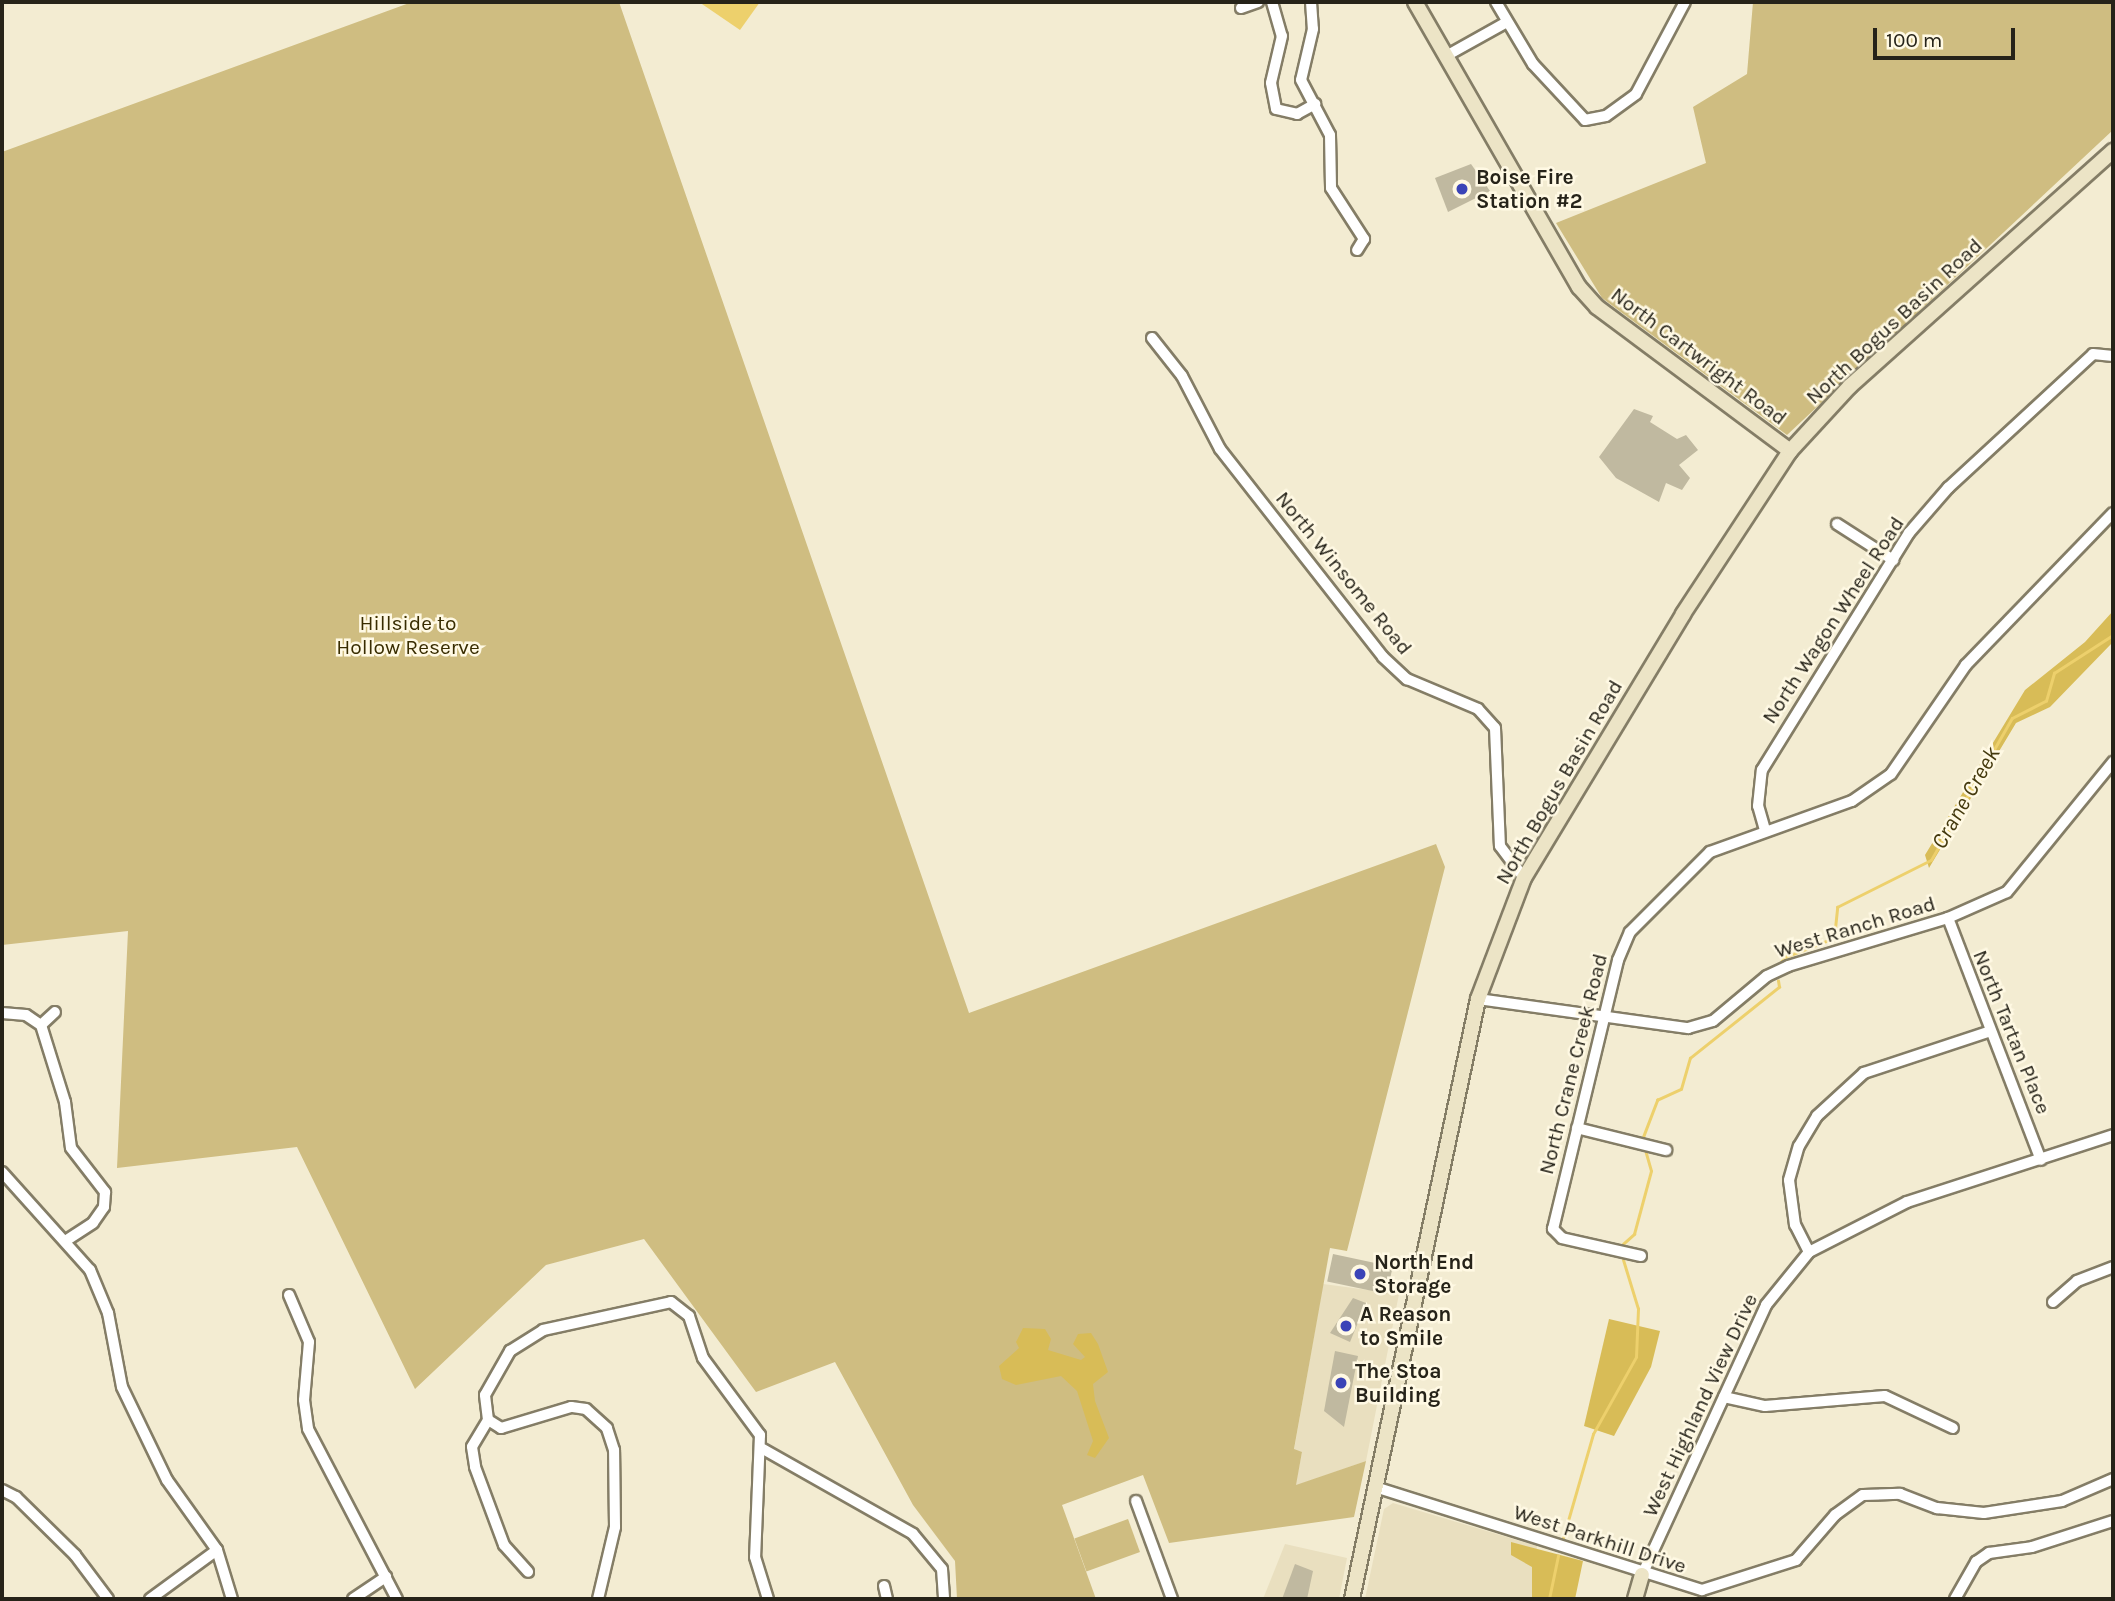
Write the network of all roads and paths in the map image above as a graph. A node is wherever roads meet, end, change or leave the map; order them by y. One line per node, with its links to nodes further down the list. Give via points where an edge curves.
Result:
1 (1258, 2): 7 (street)
2 (1272, 2): 10 (street, via 1282,36 1270,83 1276,109 1297,114)
3 (1311, 2): 10 (street, via 1313,29 1301,80)
4 (1415, 2): 9 (street, North Cartwright Road)
5 (1496, 2): 8 (street)
6 (1685, 2): 8 (street, via 1636,94 1606,116 1585,120 1533,64)
7 (1241, 8)
8 (1507, 22): 9 (street)
9 (1446, 56): 15 (street, North Cartwright Road, via 1579,287 1597,307)
10 (1315, 104): 12 (street, via 1330,135 1331,188 1364,239)
11 (2113, 151): 15 (street, North Bogus Basin Road, via 1850,386)
12 (1357, 250)
13 (1152, 338): 21 (street, North Winsome Road, via 1182,376 1220,449 1383,657 1407,679 1487,716 1499,749 1500,846)
14 (2113, 356): 18 (street, North Wagon Wheel Road, via 2093,354 1958,479 1909,533)
15 (1790, 451): 21 (street, North Bogus Basin Road, via 1704,579)
16 (2113, 513): 20 (street, North Crane Creek Road, via 1966,665 1891,774 1852,801)
17 (1837, 524): 18 (street)
18 (1893, 560): 20 (street, North Wagon Wheel Road, via 1762,770 1758,806)
19 (2113, 762): 22 (street, West Ranch Road, via 2007,892)
20 (1765, 830): 26 (street, North Crane Creek Road, via 1710,852 1653,904 1624,944)
21 (1524, 878): 23 (street, North Bogus Basin Road)
22 (1948, 918): 26 (street, West Ranch Road, via 1788,966 1767,976 1713,1021 1688,1028); 28 (street, North Tartan Place)
23 (1478, 999): 26 (street, West Ranch Road); 45 (street, North Bogus Basin Road)
24 (55, 1012): 27 (street)
25 (2, 1013): 27 (street, via 26,1015)
26 (1603, 1017): 29 (street, North Crane Creek Road)
27 (41, 1026): 34 (street, via 65,1102 71,1148 105,1192 104,1206 93,1223)
28 (1988, 1032): 32 (street, North Tartan Place); 35 (street, via 1864,1073 1816,1116 1799,1146 1789,1180 1794,1225)
29 (1577, 1128): 31 (street); 36 (street, North Crane Creek Road, via 1553,1233)
30 (2113, 1135): 32 (street, West Highland View Drive)
31 (1666, 1150)
32 (2041, 1160): 35 (street, West Highland View Drive, via 1908,1202)
33 (2, 1172): 34 (street)
34 (65, 1241): 49 (street, via 88,1267 108,1313 122,1387 167,1480)
35 (1809, 1252): 40 (street, West Highland View Drive, via 1766,1305)
36 (1641, 1256)
37 (2113, 1267): 39 (street, via 2077,1281)
38 (289, 1295): 52 (street, via 309,1342 304,1400 308,1429)
39 (2053, 1302)
40 (1724, 1397): 42 (street, via 1765,1406 1885,1396); 51 (street, West Highland View Drive)
41 (488, 1420): 43 (street, via 490,1380 510,1351 529,1338 671,1302 689,1315 703,1358 756,1425); 50 (street, via 472,1447 475,1467 504,1545); 59 (street, via 513,1428 571,1407 586,1409 607,1428 614,1450 615,1527)
42 (1953, 1428)
43 (763, 1449): 60 (street, via 754,1535); 62 (street, via 913,1534 942,1569)
44 (2113, 1479): 51 (street, West Parkhill Drive, via 2062,1501 1984,1513 1937,1508 1900,1494 1863,1495 1835,1515 1796,1560 1766,1573 1702,1590)
45 (1375, 1487): 51 (street, West Parkhill Drive); 64 (street, North Bogus Basin Road)
46 (2, 1490): 54 (street, via 16,1497 75,1555)
47 (1136, 1501): 63 (street)
48 (2113, 1521): 66 (street, via 2032,1547 1989,1553 1976,1562)
49 (217, 1550): 55 (street); 56 (street)
50 (528, 1572)
51 (1642, 1575): 65 (street)
52 (386, 1577): 57 (street); 58 (street)
53 (884, 1586): 61 (street)
54 (108, 1599)
55 (150, 1599)
56 (232, 1599)
57 (353, 1599)
58 (397, 1599)
59 (598, 1599)
60 (768, 1599)
61 (887, 1599)
62 (944, 1599)
63 (1172, 1599)
64 (1352, 1599)
65 (1635, 1599)
66 (1955, 1599)

